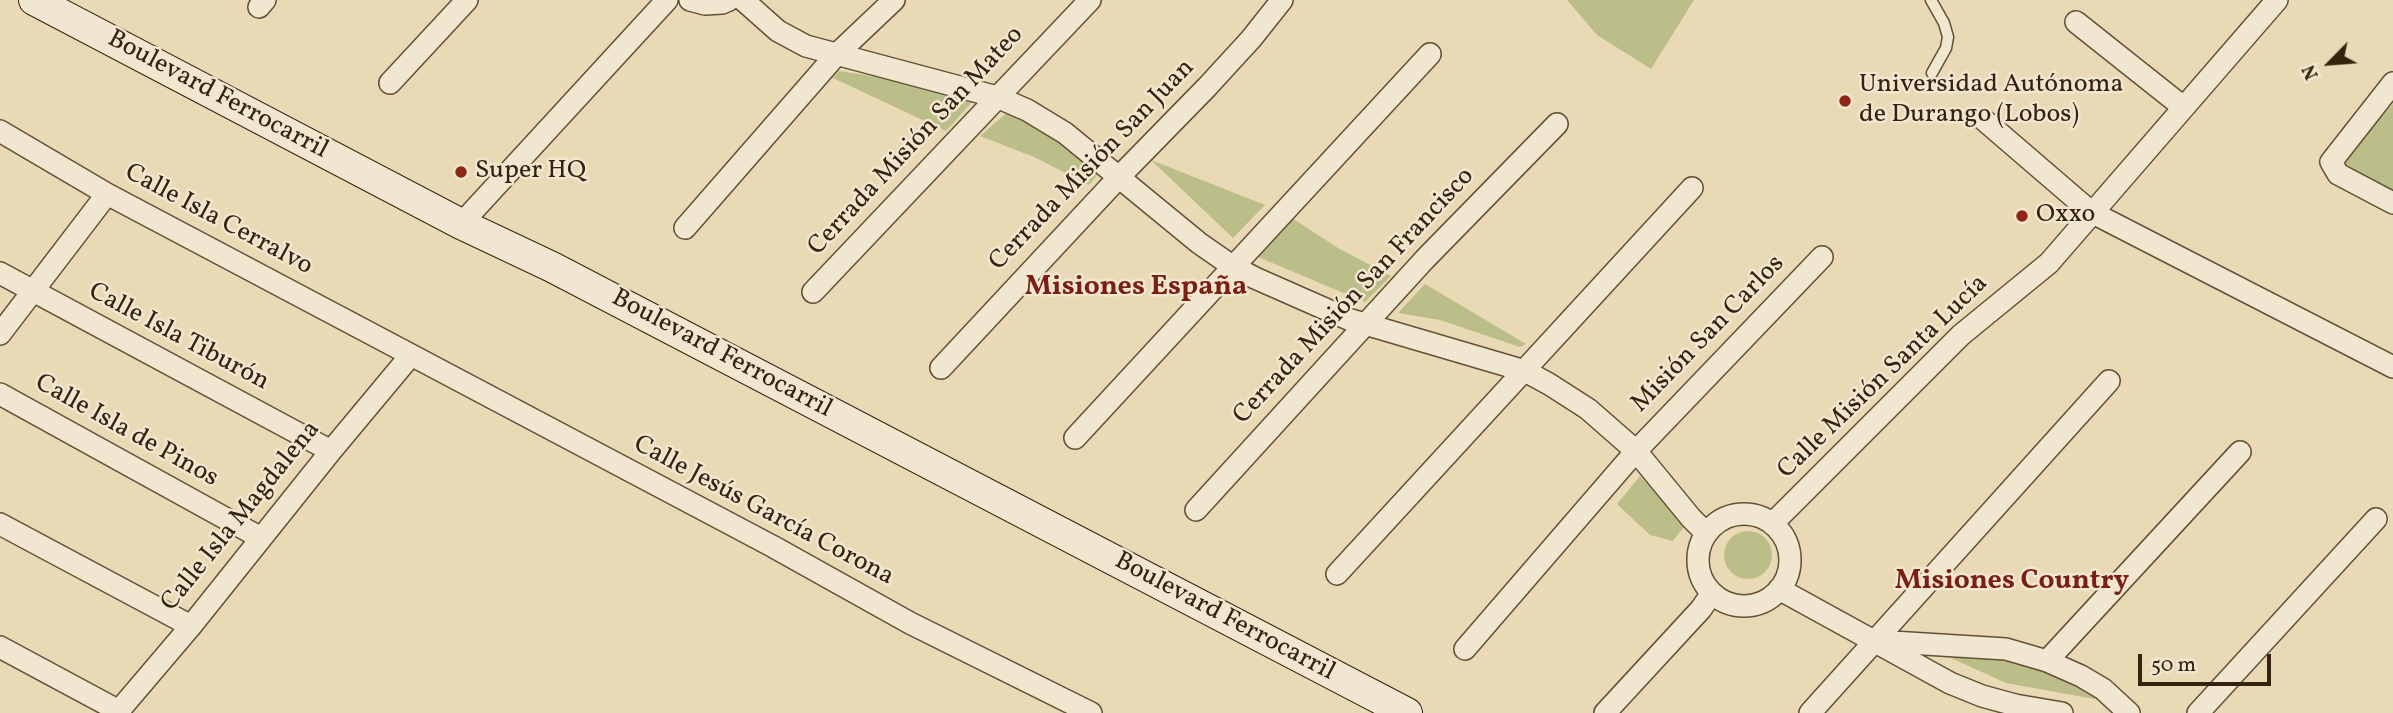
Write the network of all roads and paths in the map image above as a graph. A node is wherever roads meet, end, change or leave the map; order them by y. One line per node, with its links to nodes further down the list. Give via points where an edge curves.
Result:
1 (34, 0): 28 (main road, Boulevard Ferrocarril)
2 (467, 0): 16 (street)
3 (667, 0): 28 (street)
4 (690, 0): 5 (street, via 705,4)
5 (729, 0)
6 (743, 0): 14 (street, via 778,31)
7 (894, 0): 14 (street)
8 (1090, 0): 18 (street, Cerrada Misión San Mateo)
9 (1282, 0): 23 (street, Cerrada Misión San Juan, via 1225,68)
10 (1931, 0): 15 (lane, via 1948,37)
11 (2277, 0): 19 (street, Calle Misión Santa Lucía)
12 (2076, 22): 19 (street)
13 (1430, 54): 31 (street)
14 (836, 55): 18 (street); 29 (street)
15 (1932, 73)
16 (390, 83)
17 (2393, 83): 26 (street, via 2331,162 2338,174)
18 (996, 97): 23 (street, via 1065,133); 34 (street, Cerrada Misión San Mateo)
19 (2183, 107): 27 (street, Calle Misión Santa Lucía)
20 (1984, 120): 27 (street)
21 (1557, 124): 35 (street, Cerrada Misión San Francisco)
22 (0, 131): 25 (street, Calle Isla Cerralvo)
23 (1120, 176): 31 (street); 39 (street, Cerrada Misión San Juan)
24 (1692, 188): 40 (street)
25 (107, 194): 33 (street); 37 (street, Calle Isla Cerralvo)
26 (2393, 204)
27 (2091, 212): 38 (street); 49 (street, Calle Misión Santa Lucía, via 2049,263 1961,335)
28 (461, 224): 64 (main road, Boulevard Ferrocarril, via 552,267)
29 (685, 228)
30 (1822, 257): 45 (street, Misión San Carlos)
31 (1232, 266): 35 (street); 43 (street)
32 (0, 274): 33 (street, Calle Isla Tiburón)
33 (31, 291): 36 (street); 44 (street, Calle Isla Tiburón)
34 (813, 292)
35 (1367, 325): 40 (street); 47 (street, Cerrada Misión San Francisco)
36 (0, 334)
37 (411, 355): 44 (street, Calle Isla Magdalena); 63 (street, Calle Jesús García Corona, via 910,623)
38 (2393, 367)
39 (941, 368)
40 (1525, 371): 45 (street, via 1588,409); 53 (street)
41 (2109, 381): 57 (street)
42 (0, 394): 52 (street, Calle Isla de Pinos)
43 (1075, 438)
44 (331, 451): 52 (street, Calle Isla Magdalena)
45 (1636, 451): 51 (street); 59 (street, Misión San Carlos)
46 (2240, 452): 60 (street)
47 (1196, 510)
48 (2376, 519): 69 (street)
49 (1773, 523): 51 (street, via 1749,514 1733,515); 54 (street, via 1789,553 1789,569)
50 (0, 524): 56 (street)
51 (1706, 533): 55 (street, via 1698,566)
52 (261, 538): 56 (street, Calle Isla Magdalena)
53 (1337, 574)
54 (1779, 589): 55 (street, via 1757,605 1741,606); 57 (street)
55 (1712, 593): 65 (street)
56 (191, 626): 62 (street, Calle Isla Magdalena)
57 (1874, 641): 60 (street, via 1983,646); 61 (street); 66 (street)
58 (0, 647): 62 (street)
59 (1465, 649)
60 (2046, 661): 68 (street, via 2104,689)
61 (1997, 707): 67 (street)
62 (118, 712)
63 (1091, 713)
64 (1407, 713)
65 (1605, 713)
66 (1810, 713)
67 (2062, 713)
68 (2129, 713)
69 (2198, 713)

